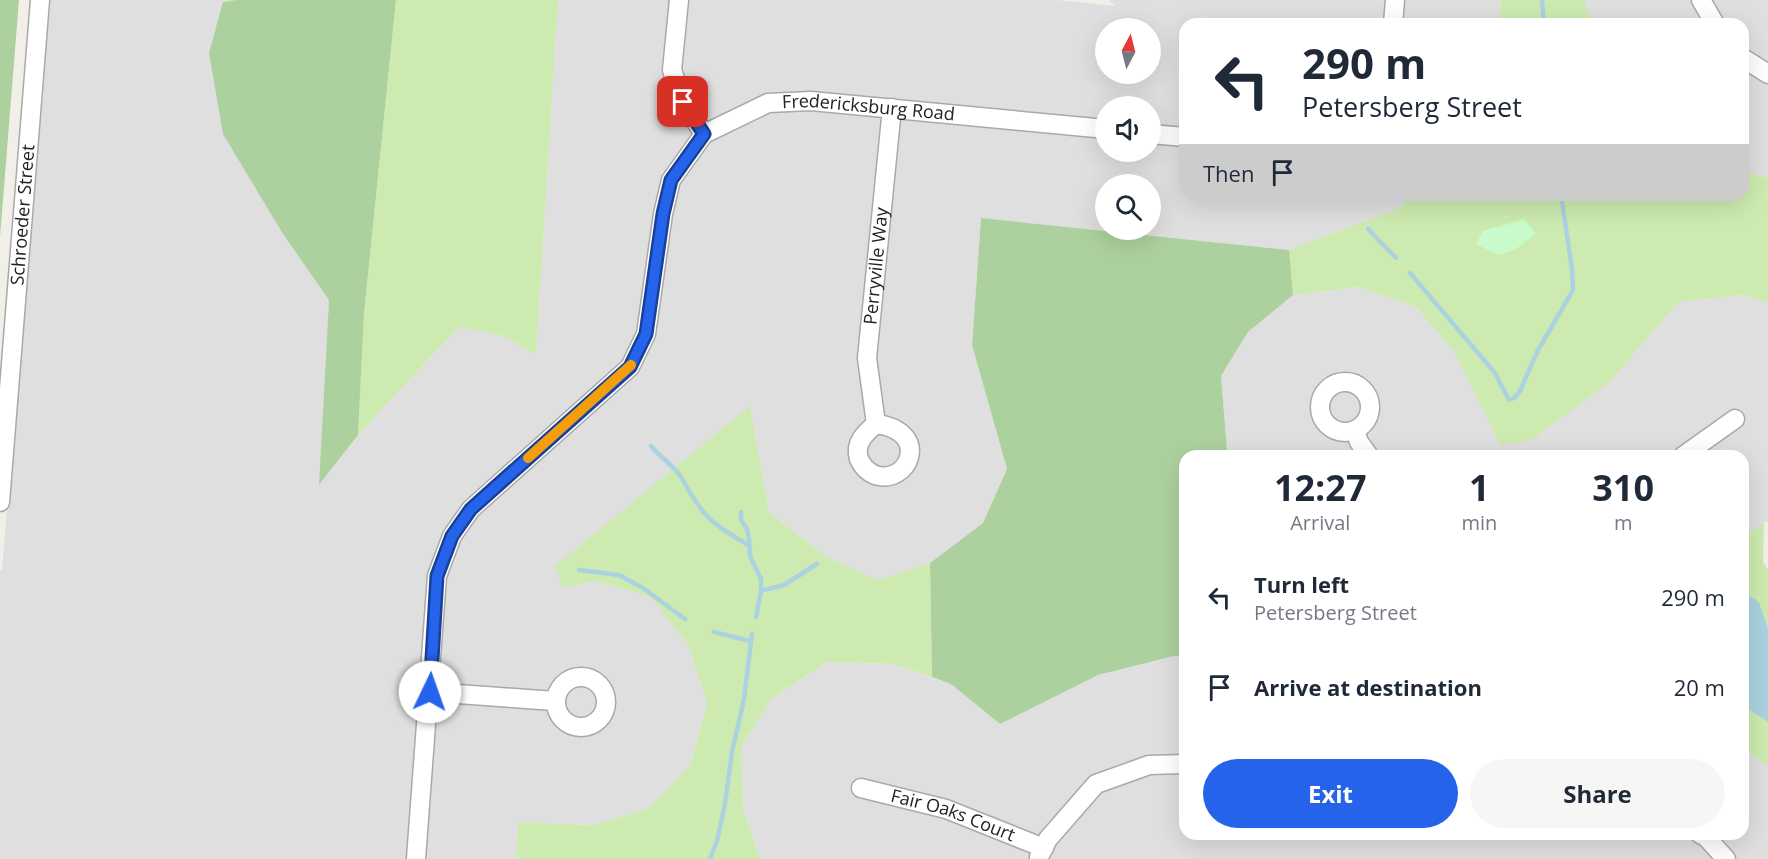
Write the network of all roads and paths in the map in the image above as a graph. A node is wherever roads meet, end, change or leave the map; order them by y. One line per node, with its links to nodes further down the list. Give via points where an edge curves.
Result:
1 (40, 0): 19 (street, Schroeder Street)
2 (679, 0): 11 (street, via 672,70 683,102)
3 (1395, 0): 5 (street)
4 (1701, 0): 6 (street)
5 (1394, 18)
6 (1712, 18)
7 (1749, 62): 8 (street)
8 (1768, 74)
9 (892, 108): 10 (street, Fredericksburg Road); 11 (street, Fredericksburg Road, via 811,101 768,103); 15 (street, Perryville Way, via 867,358)
10 (1095, 128)
11 (704, 134): 20 (street, Fredericksburg Road, via 671,180 646,334 630,367 471,509 452,536 437,576)
12 (1161, 135): 13 (street)
13 (1179, 136)
14 (1735, 419): 18 (street)
15 (876, 424)
16 (1354, 430): 17 (street)
17 (1365, 450)
18 (1691, 450)
19 (0, 502)
20 (430, 692): 21 (street); 26 (street, Fredericksburg Road)
21 (555, 700)
22 (1179, 764): 25 (street, via 1149,765 1096,784 1048,839)
23 (861, 788): 25 (street, Fair Oaks Court, via 946,809)
24 (1709, 840): 27 (street)
25 (1041, 854)
26 (416, 859)
27 (1726, 859)

